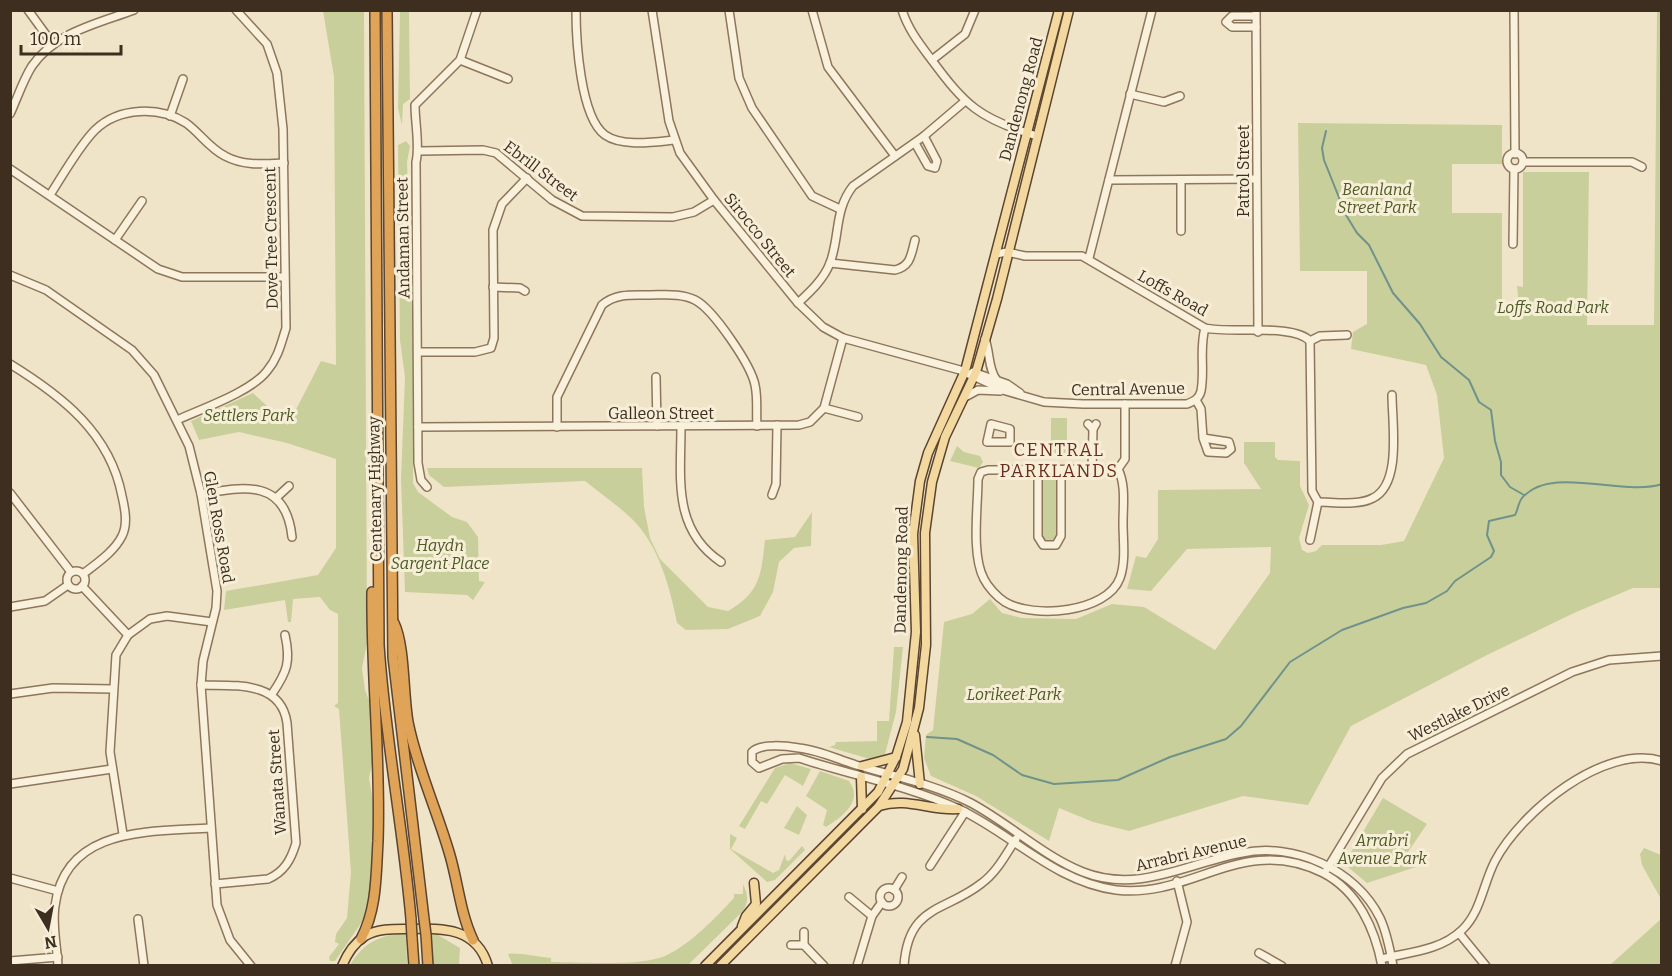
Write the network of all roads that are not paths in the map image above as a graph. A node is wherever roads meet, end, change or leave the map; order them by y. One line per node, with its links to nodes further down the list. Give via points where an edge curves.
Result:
1 (28, 10): 21 (street)
2 (134, 10): 21 (street)
3 (236, 10): 40 (street, Dove Tree Crescent, via 267,44 277,73)
4 (369, 10): 19 (highway)
5 (375, 10): 19 (highway, Centenary Highway)
6 (387, 10): 116 (highway, Centenary Highway)
7 (477, 10): 22 (street, Andaman Street)
8 (576, 10): 34 (street, via 582,79 597,126 605,135 620,141)
9 (652, 10): 34 (street, Sirocco Street)
10 (729, 10): 51 (street, via 740,78 752,108 813,196)
11 (812, 10): 38 (street, via 828,68)
12 (902, 10): 23 (street)
13 (975, 10): 23 (street, via 965,34)
14 (1059, 10): 31 (main road, Dandenong Road)
15 (1069, 10): 33 (main road, Dandenong Road)
16 (1152, 10): 26 (street)
17 (1514, 10): 37 (street)
18 (1256, 13): 20 (street, Patrol Street); 20 (street, via 1232,16 1226,22 1232,27)
19 (375, 21): 112 (highway, Centenary Highway)
20 (1256, 27): 45 (street, Patrol Street)
21 (52, 43): 29 (street, via 31,68)
22 (460, 60): 25 (street); 36 (street, Andaman Street, via 416,105 415,137)
23 (932, 60): 28 (street)
24 (183, 79): 30 (street)
25 (508, 79)
26 (1130, 94): 27 (street, via 1164,102); 46 (street)
27 (1180, 96)
28 (964, 102): 31 (street, via 990,119); 32 (street)
29 (10, 114)
30 (170, 116): 40 (street, via 185,123 225,157 256,165); 48 (street, via 154,111 134,112 95,130)
31 (1027, 133): 33 (street); 57 (main road, Dandenong Road)
32 (924, 136): 35 (street); 35 (street, via 937,161 935,168 928,166)
33 (1037, 136): 56 (main road, Dandenong Road)
34 (674, 140): 49 (street, Sirocco Street)
35 (915, 143): 38 (street)
36 (420, 151): 44 (street, Ebrill Street, via 490,151 504,157); 73 (street, Andaman Street, via 416,162)
37 (1515, 154): 39 (street); 42 (street, via 1508,160)
38 (895, 156): 51 (street, via 852,186)
39 (1523, 162): 41 (street, via 1632,162); 42 (street)
40 (284, 163): 63 (street, Dove Tree Crescent)
41 (1641, 167)
42 (1514, 169): 55 (street)
43 (10, 170): 48 (street)
44 (527, 178): 49 (street, Ebrill Street, via 552,200 582,216 673,217 694,212); 64 (street, via 496,214)
45 (1256, 179): 47 (street); 68 (street, Patrol Street)
46 (1110, 180): 47 (street); 59 (street)
47 (1181, 180): 52 (street)
48 (50, 195): 53 (street)
49 (714, 200): 66 (street, Sirocco Street)
50 (142, 201): 53 (street)
51 (840, 209): 60 (street)
52 (1181, 231)
53 (115, 240): 63 (street, via 158,269 182,277)
54 (915, 240): 60 (street, via 909,263 895,270)
55 (1513, 244)
56 (1007, 252): 57 (street); 58 (street); 61 (main road, Dandenong Road)
57 (996, 254): 75 (main road, Dandenong Road)
58 (1025, 256): 59 (street); 61 (street)
59 (1089, 258): 67 (street, Loffs Road, via 1094,265)
60 (830, 263): 66 (street, via 811,292)
61 (1004, 265): 71 (main road, Dandenong Road)
62 (10, 275): 87 (street, Glen Ross Road, via 46,290 132,350 154,375)
63 (284, 277): 87 (street, Dove Tree Crescent, via 286,328 279,352 266,373 250,385)
64 (494, 287): 65 (street); 73 (street, via 491,348 475,352)
65 (525, 291)
66 (798, 303): 70 (street, Sirocco Street, via 823,327)
67 (1205, 328): 68 (street, Loffs Road); 83 (street, Central Avenue, via 1200,351 1201,393)
68 (1258, 332): 72 (street, Loffs Road, via 1296,332)
69 (1347, 335): 72 (street, Loffs Road, via 1320,336)
70 (843, 338): 75 (street, Sirocco Street); 85 (street)
71 (985, 339): 76 (main road, Dandenong Road); 78 (street)
72 (1310, 341): 106 (street, via 1312,491)
73 (418, 352): 93 (street, Andaman Street)
74 (10, 364): 111 (street, via 67,403 94,431 120,485 126,521 123,535 115,548)
75 (965, 371): 76 (street, Central Avenue); 127 (main road, Dandenong Road, via 928,453 920,481 913,534 916,632 907,722)
76 (975, 374): 78 (street, Central Avenue); 79 (street, Central Avenue); 82 (main road, Dandenong Road)
77 (656, 377): 89 (street)
78 (996, 379): 80 (street, Central Avenue)
79 (1006, 391): 80 (street, Central Avenue); 82 (street, Central Avenue, via 978,390)
80 (1022, 395): 84 (street, Central Avenue, via 1058,404)
81 (1392, 395): 106 (street, via 1392,472 1385,490 1362,502)
82 (965, 397): 125 (main road, Dandenong Road, via 945,437 929,495 925,533 928,627)
83 (1196, 400): 84 (street, Central Avenue, via 1188,404); 95 (street, via 1201,409)
84 (1125, 404): 96 (street, via 1125,459)
85 (824, 408): 86 (street); 88 (street, Galleon Street, via 810,422)
86 (858, 417)
87 (177, 420): 103 (street, Glen Ross Road, via 195,462)
88 (777, 425): 91 (street, Galleon Street); 104 (street, via 776,484)
89 (657, 426): 90 (street, Galleon Street); 94 (street, Galleon Street)
90 (681, 426): 91 (street, Galleon Street); 109 (street, via 683,511 693,535)
91 (757, 426): 94 (street, via 751,373 715,315 685,297 645,295 617,296 597,311 556,397)
92 (1092, 426): 99 (street)
93 (418, 427): 94 (street, Galleon Street); 101 (street, Andaman Street, via 419,471)
94 (557, 427)
95 (1203, 438)
96 (1118, 469): 97 (street, via 1123,481 1120,578 1108,595 1091,606 1074,610 1022,608 1006,603 984,579 979,564 981,472); 99 (street)
97 (1038, 470): 98 (street); 98 (street, via 1038,537 1050,546 1056,545 1061,536)
98 (1061, 470): 99 (street)
99 (1092, 470)
100 (289, 486): 105 (street)
101 (427, 487)
102 (10, 493): 110 (street)
103 (201, 494): 105 (street, via 253,487); 117 (street, Glen Ross Road, via 217,591)
104 (772, 495)
105 (276, 498): 107 (street, via 285,510)
106 (1318, 502): 108 (street)
107 (292, 537)
108 (1310, 540)
109 (721, 562)
110 (71, 572): 111 (street); 113 (street)
111 (83, 574): 114 (street)
112 (378, 577): 164 (highway, via 373,584 372,624 379,769 377,863 372,912); 178 (highway, Centenary Highway, bridge, via 382,687 404,845)
113 (68, 585): 114 (street, via 76,589); 115 (street, via 45,601)
114 (82, 586): 118 (street)
115 (10, 607)
116 (391, 618): 165 (highway, via 398,632 417,759); 179 (highway, Centenary Highway, bridge)
117 (212, 622): 118 (street, via 167,616 150,619); 121 (street, Glen Ross Road)
118 (128, 635): 122 (street, via 116,655)
119 (285, 635): 124 (street, via 286,674)
120 (1662, 656): 147 (street, Westlake Drive, via 1609,660 1572,672 1407,754 1382,778)
121 (201, 685): 124 (street, via 250,686); 142 (street, Glen Ross Road)
122 (113, 689): 123 (street, via 53,688); 131 (street)
123 (10, 694)
124 (272, 694): 154 (street, Wanata Street, via 285,713 296,843 292,857 282,870 267,879)
125 (914, 729): 134 (main road, Dandenong Road); 137 (main road)
126 (767, 748): 129 (street); 129 (street, via 754,750 751,759 759,768); 130 (street, Arrabri Avenue, via 801,748)
127 (896, 757): 130 (main road); 132 (main road, Dandenong Road)
128 (1662, 761): 163 (street, via 1621,761 1572,783 1542,803 1500,852 1474,914)
129 (771, 763): 133 (street, Arrabri Avenue, via 799,758)
130 (862, 766): 132 (street, Arrabri Avenue)
131 (112, 769): 136 (street); 144 (street)
132 (888, 774): 134 (street, Arrabri Avenue); 135 (main road, Dandenong Road)
133 (861, 777): 135 (street, Arrabri Avenue); 140 (main road)
134 (899, 778): 137 (street, Arrabri Avenue); 138 (main road, Dandenong Road)
135 (878, 783): 138 (street, Arrabri Avenue); 140 (main road, Dandenong Road)
136 (10, 784)
137 (920, 784): 143 (street, Arrabri Avenue, via 973,804)
138 (894, 787): 139 (main road, Dandenong Road); 141 (street, Arrabri Avenue)
139 (879, 806): 141 (main road, via 894,801); 183 (main road, Dandenong Road)
140 (862, 809): 161 (main road, Dandenong Road)
141 (961, 811): 145 (street, Arrabri Avenue); 146 (street)
142 (210, 828): 144 (street); 154 (street, Glen Ross Road)
143 (1019, 833): 145 (street); 148 (street, Arrabri Avenue, via 1064,862 1098,877 1141,880)
144 (123, 834): 156 (street, via 84,852)
145 (1014, 842): 152 (street, Arrabri Avenue, via 1076,879 1107,888 1150,890); 186 (street, via 982,884 936,907 920,922 908,944)
146 (930, 866)
147 (1329, 867): 148 (street, Arrabri Avenue, via 1295,854 1265,850); 149 (street, Westlake Drive); 171 (street, Arrabri Avenue, via 1347,878 1374,907)
148 (1174, 873): 152 (street)
149 (1324, 873): 152 (street, Arrabri Avenue, via 1294,862 1248,860); 173 (street, Arrabri Avenue, via 1357,902 1369,921)
150 (902, 877): 155 (street)
151 (10, 878): 156 (street)
152 (1177, 882): 187 (street, via 1187,922)
153 (754, 883): 161 (main road, via 756,904)
154 (215, 884): 176 (street, Glen Ross Road, via 219,917 235,949)
155 (894, 890): 158 (street, via 883,891); 158 (street, via 896,903 888,906)
156 (58, 891): 170 (street)
157 (849, 897): 159 (street)
158 (882, 902): 159 (street)
159 (872, 916): 185 (street)
160 (138, 919): 175 (street)
161 (741, 929): 182 (main road, Dandenong Road)
162 (804, 932): 167 (street)
163 (1459, 933): 171 (street, via 1435,947); 190 (street)
164 (361, 939): 165 (main road, via 381,930 438,928); 177 (main road)
165 (473, 940): 168 (main road)
166 (790, 945): 167 (street)
167 (804, 945): 184 (street)
168 (484, 953): 180 (main road); 181 (main road)
169 (1259, 953): 188 (street)
170 (57, 957): 172 (street); 174 (street)
171 (1391, 957): 173 (street); 189 (street, Arrabri Avenue)
172 (10, 961)
173 (1382, 962)
174 (58, 966)
175 (144, 966)
176 (250, 966)
177 (342, 966)
178 (414, 966)
179 (428, 966)
180 (488, 966)
181 (495, 966)
182 (705, 966)
183 (720, 966)
184 (824, 966)
185 (857, 966)
186 (904, 966)
187 (1175, 966)
188 (1282, 966)
189 (1393, 966)
190 (1486, 966)

